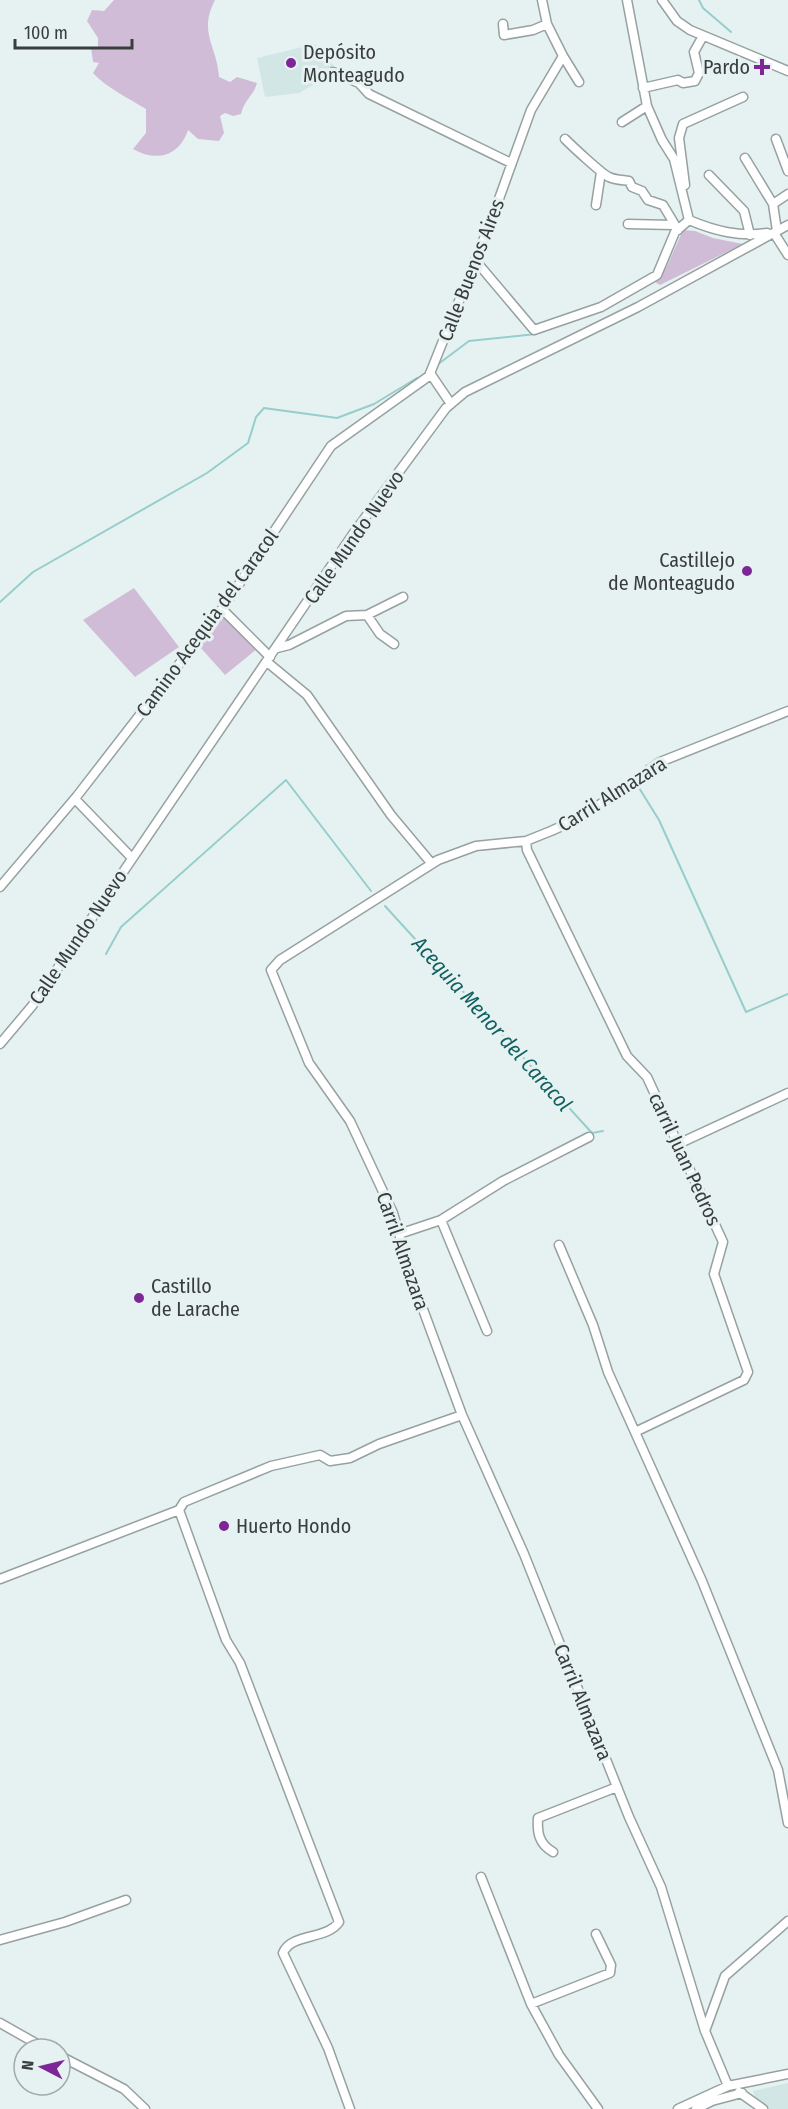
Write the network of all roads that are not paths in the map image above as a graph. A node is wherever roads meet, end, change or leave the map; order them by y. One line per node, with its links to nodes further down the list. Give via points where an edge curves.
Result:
1 (542, 0): 5 (street)
2 (627, 0): 11 (street)
3 (662, 0): 6 (street, via 677,21)
4 (503, 24): 5 (street, via 504,34)
5 (547, 24): 7 (street)
6 (703, 36): 8 (street); 11 (street, via 694,52 699,73 695,81 678,80)
7 (563, 56): 10 (street); 18 (street, Calle Buenos Aires, via 531,110)
8 (788, 71)
9 (333, 72): 18 (street, via 358,83 369,94)
10 (579, 82)
11 (643, 88): 13 (street)
12 (743, 97): 23 (street, via 683,124 679,138 688,201)
13 (647, 106): 14 (street); 23 (street, via 674,159)
14 (622, 122)
15 (565, 139): 20 (street)
16 (776, 140): 19 (street)
17 (745, 158): 24 (street)
18 (511, 163): 33 (street, Calle Buenos Aires)
19 (788, 171)
20 (601, 172): 25 (street); 29 (street, via 629,181 648,200 663,205)
21 (710, 175): 31 (street, via 744,211)
22 (788, 194): 24 (street)
23 (685, 202): 26 (street)
24 (773, 204): 30 (street)
25 (596, 205)
26 (689, 220): 29 (street); 31 (street, via 716,231)
27 (628, 224): 29 (street)
28 (788, 225): 30 (street, Calle Mundo Nuevo)
29 (676, 227): 33 (street, via 657,275 601,307 534,330)
30 (775, 232): 31 (street); 32 (street); 35 (street, Calle Mundo Nuevo, via 578,338 465,392)
31 (750, 236)
32 (788, 255)
33 (475, 260): 34 (street, Calle Buenos Aires)
34 (430, 374): 35 (street); 37 (street, Camino Acequia del Caracol, via 331,446)
35 (450, 404): 40 (street, Calle Mundo Nuevo, via 354,534)
36 (403, 597): 38 (street)
37 (222, 609): 41 (street); 43 (street, Camino Acequia del Caracol)
38 (367, 615): 39 (street, via 380,634); 40 (street, via 346,616)
39 (394, 644)
40 (277, 648): 41 (street, Calle Mundo Nuevo)
41 (268, 660): 45 (street, Calle Mundo Nuevo); 46 (street, via 308,695 391,815)
42 (788, 711): 44 (street, Carril Almazara, via 660,762 582,817)
43 (75, 799): 45 (street); 47 (street, Camino Acequia del Caracol)
44 (526, 841): 46 (street, Carril Almazara, via 476,846); 51 (street, carril Juan Pedros, via 627,1056 647,1077)
45 (132, 858): 48 (street, Calle Mundo Nuevo, via 32,1006)
46 (432, 864): 53 (street, Carril Almazara, via 280,960 271,970 309,1063 350,1121)
47 (0, 887)
48 (0, 1044)
49 (788, 1093): 51 (street)
50 (589, 1137): 52 (street, via 503,1181)
51 (678, 1144): 57 (street, carril Juan Pedros, via 723,1242 714,1274 748,1372 744,1380)
52 (441, 1220): 53 (street); 55 (street)
53 (399, 1234): 56 (street, Carril Almazara)
54 (559, 1245): 57 (street)
55 (487, 1330)
56 (462, 1415): 58 (street, via 350,1458 330,1461 320,1455 271,1466 184,1502); 60 (street, Carril Almazara, via 524,1554)
57 (635, 1432): 61 (street, via 702,1581 778,1770)
58 (179, 1510): 59 (street); 78 (street, via 226,1640 240,1663 339,1922 332,1929 293,1943 283,1953 328,2048)
59 (0, 1579)
60 (617, 1787): 62 (street, via 538,1818 537,1834); 70 (street, Carril Almazara, via 661,1887)
61 (788, 1823)
62 (553, 1852)
63 (481, 1877): 68 (street)
64 (126, 1900): 67 (street)
65 (788, 1921): 70 (street, via 725,1976)
66 (596, 1934): 68 (street, via 611,1965 610,1973)
67 (0, 1940)
68 (531, 2004): 79 (street, via 559,2055)
69 (0, 2023): 71 (street)
70 (705, 2031): 74 (street, Carril Almazara)
71 (25, 2037)
72 (72, 2062): 77 (street, via 124,2089)
73 (788, 2074): 74 (street)
74 (728, 2086): 75 (street); 76 (street)
75 (742, 2093): 80 (street); 81 (street)
76 (682, 2108)
77 (145, 2109)
78 (350, 2109)
79 (598, 2109)
80 (696, 2109)
81 (763, 2109)

